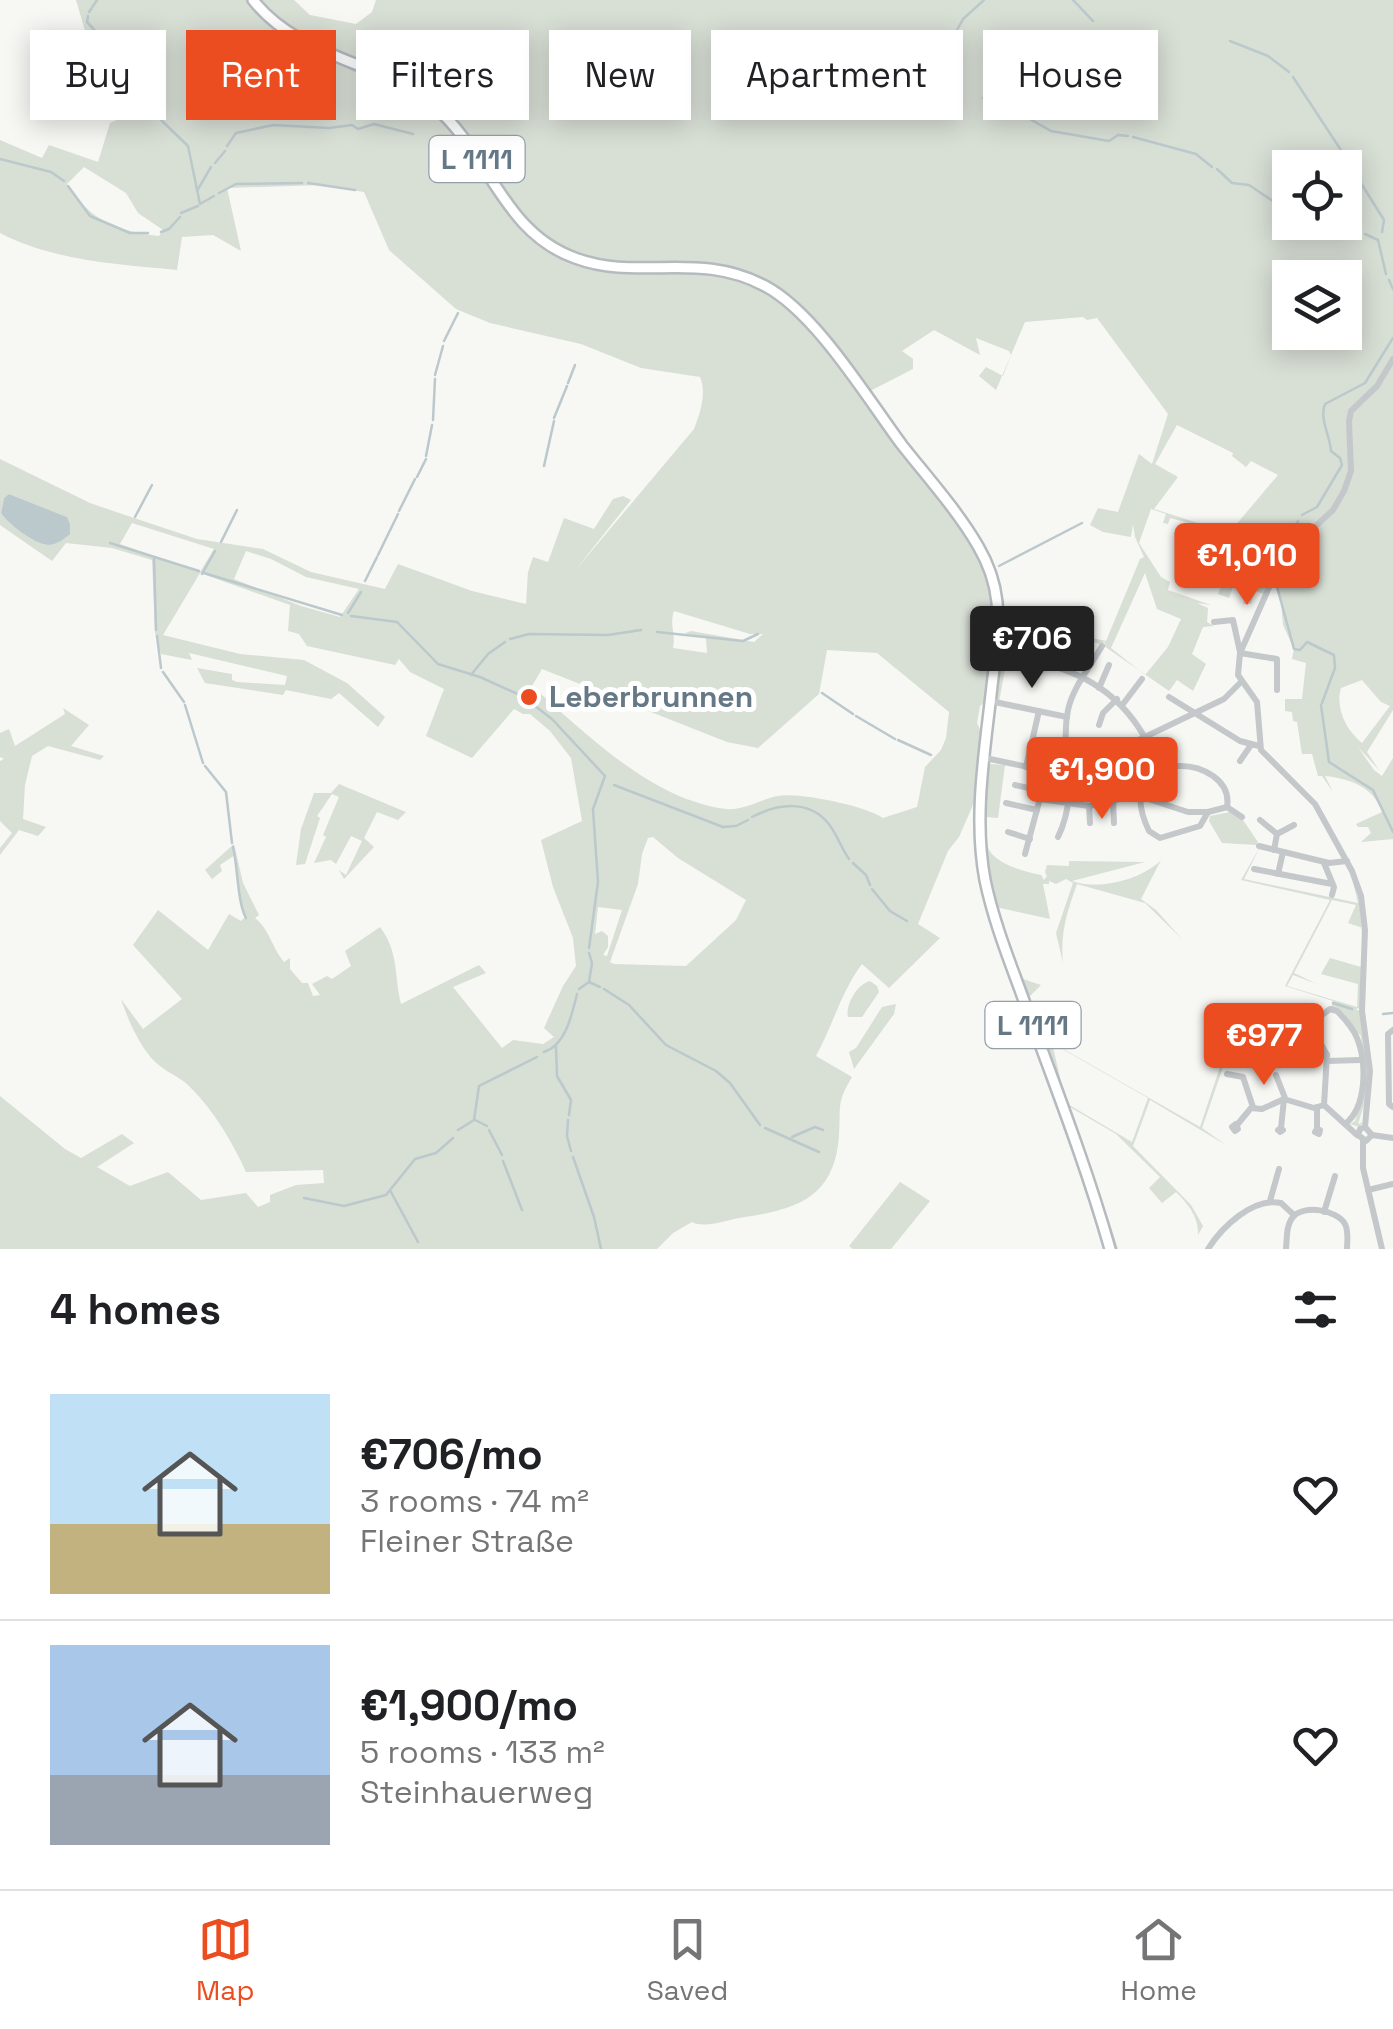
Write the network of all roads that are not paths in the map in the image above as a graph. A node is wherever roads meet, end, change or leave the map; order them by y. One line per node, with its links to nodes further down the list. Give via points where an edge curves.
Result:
1 (253, 0): 14 (main road, L 1111, via 300,40 434,106 511,212 551,247 604,265 726,270 766,286 800,312 981,550 997,603)
2 (1393, 359): 5 (street, via 1352,411 1351,472 1344,491 1280,561)
3 (1214, 622): 5 (street, via 1233,620)
4 (1102, 646): 8 (street)
5 (1240, 653): 10 (street); 12 (street, via 1276,658)
6 (1023, 658): 8 (street)
7 (1109, 664): 11 (street)
8 (1082, 678): 11 (street); 18 (street)
9 (1142, 679): 15 (street)
10 (1241, 682): 17 (street, via 1227,698); 21 (street, via 1256,702)
11 (1099, 688): 15 (street)
12 (1277, 690)
13 (1169, 697): 17 (street)
14 (990, 701): 16 (street); 22 (main road, L 1111)
15 (1120, 702): 19 (street, via 1104,712); 20 (street)
16 (1038, 711): 18 (street); 24 (street)
17 (1196, 712): 20 (street); 21 (street)
18 (1067, 717): 25 (street)
19 (1099, 726)
20 (1144, 736): 25 (street)
21 (1255, 745): 23 (street); 50 (street, via 1316,804)
22 (984, 758): 24 (street); 81 (main road, L 1111, via 980,834 990,900)
23 (1240, 760)
24 (1026, 767): 25 (street)
25 (1069, 772): 31 (street)
26 (1015, 785): 27 (street)
27 (1040, 795): 31 (street); 34 (street)
28 (1140, 796): 29 (street); 33 (street, via 1157,771 1182,764 1220,784); 35 (street); 35 (street, via 1140,812 1158,838 1200,826)
29 (1113, 800): 32 (street); 39 (street)
30 (1006, 803): 34 (street)
31 (1070, 805): 32 (street); 43 (street)
32 (1089, 806): 38 (street)
33 (1227, 807): 35 (street); 36 (street)
34 (1037, 810): 44 (street)
35 (1208, 812)
36 (1242, 816)
37 (1260, 820): 42 (street)
38 (1090, 823)
39 (1114, 823)
40 (1294, 825): 42 (street)
41 (1008, 832): 44 (street)
42 (1278, 834): 46 (street)
43 (1058, 836)
44 (1030, 840): 48 (street)
45 (1259, 846): 46 (street)
46 (1274, 850): 47 (street)
47 (1283, 852): 49 (street); 52 (street)
48 (1026, 854)
49 (1323, 861): 50 (street); 53 (street)
50 (1347, 861): 72 (street, via 1365,918 1362,1000 1370,1084)
51 (1254, 869): 52 (street)
52 (1278, 874): 53 (street)
53 (1332, 884): 54 (street)
54 (1332, 895)
55 (1279, 1012): 56 (street)
56 (1310, 1024): 59 (street); 61 (street, via 1330,1009 1338,1012 1356,1036)
57 (1393, 1030): 58 (street)
58 (1391, 1055): 67 (street)
59 (1327, 1058): 60 (street, via 1302,1054); 61 (street); 65 (street)
60 (1292, 1060)
61 (1361, 1060): 69 (street, via 1360,1100)
62 (1226, 1074): 66 (street, via 1243,1077)
63 (1276, 1075): 64 (street)
64 (1284, 1098): 65 (street); 66 (street); 70 (street)
65 (1320, 1106): 69 (street); 71 (street)
66 (1253, 1107): 68 (street)
67 (1393, 1107)
68 (1237, 1124)
69 (1346, 1125): 72 (street)
70 (1281, 1128)
71 (1317, 1129)
72 (1361, 1133): 73 (street); 77 (street)
73 (1393, 1138)
74 (1279, 1168): 78 (street)
75 (1335, 1176): 79 (street)
76 (1393, 1184): 77 (street)
77 (1368, 1190): 85 (street)
78 (1270, 1201): 80 (street); 82 (street, via 1230,1222)
79 (1324, 1212): 80 (street); 84 (street, via 1342,1220)
80 (1294, 1216): 83 (street)
81 (1110, 1249)
82 (1208, 1249)
83 (1286, 1249)
84 (1347, 1249)
85 (1382, 1249)

